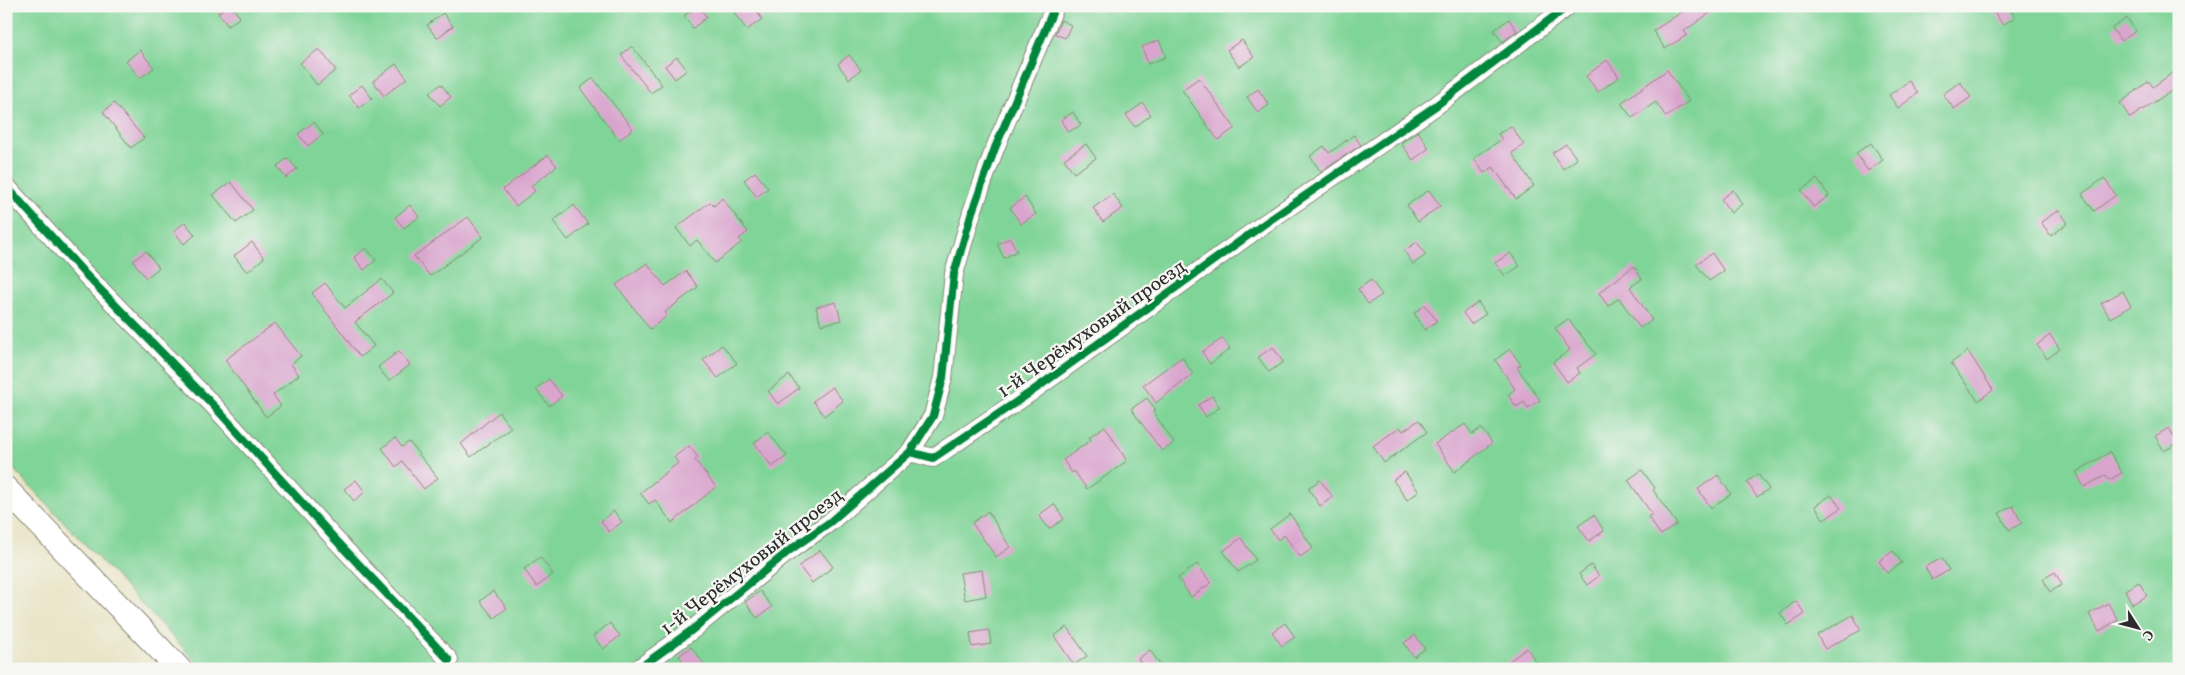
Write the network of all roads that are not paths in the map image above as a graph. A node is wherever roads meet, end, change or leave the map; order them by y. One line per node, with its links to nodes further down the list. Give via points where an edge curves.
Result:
1 (1055, 6): 4 (street, via 998,139 972,212 954,274 943,378 933,416)
2 (1568, 6): 4 (street, 1-й Черёмуховый проезд, via 1434,107 1007,408 933,458)
3 (6, 186): 6 (street)
4 (910, 452): 8 (street, 1-й Черёмуховый проезд, via 830,522)
5 (6, 489): 7 (main road)
6 (449, 660)
7 (179, 669)
8 (638, 669)

